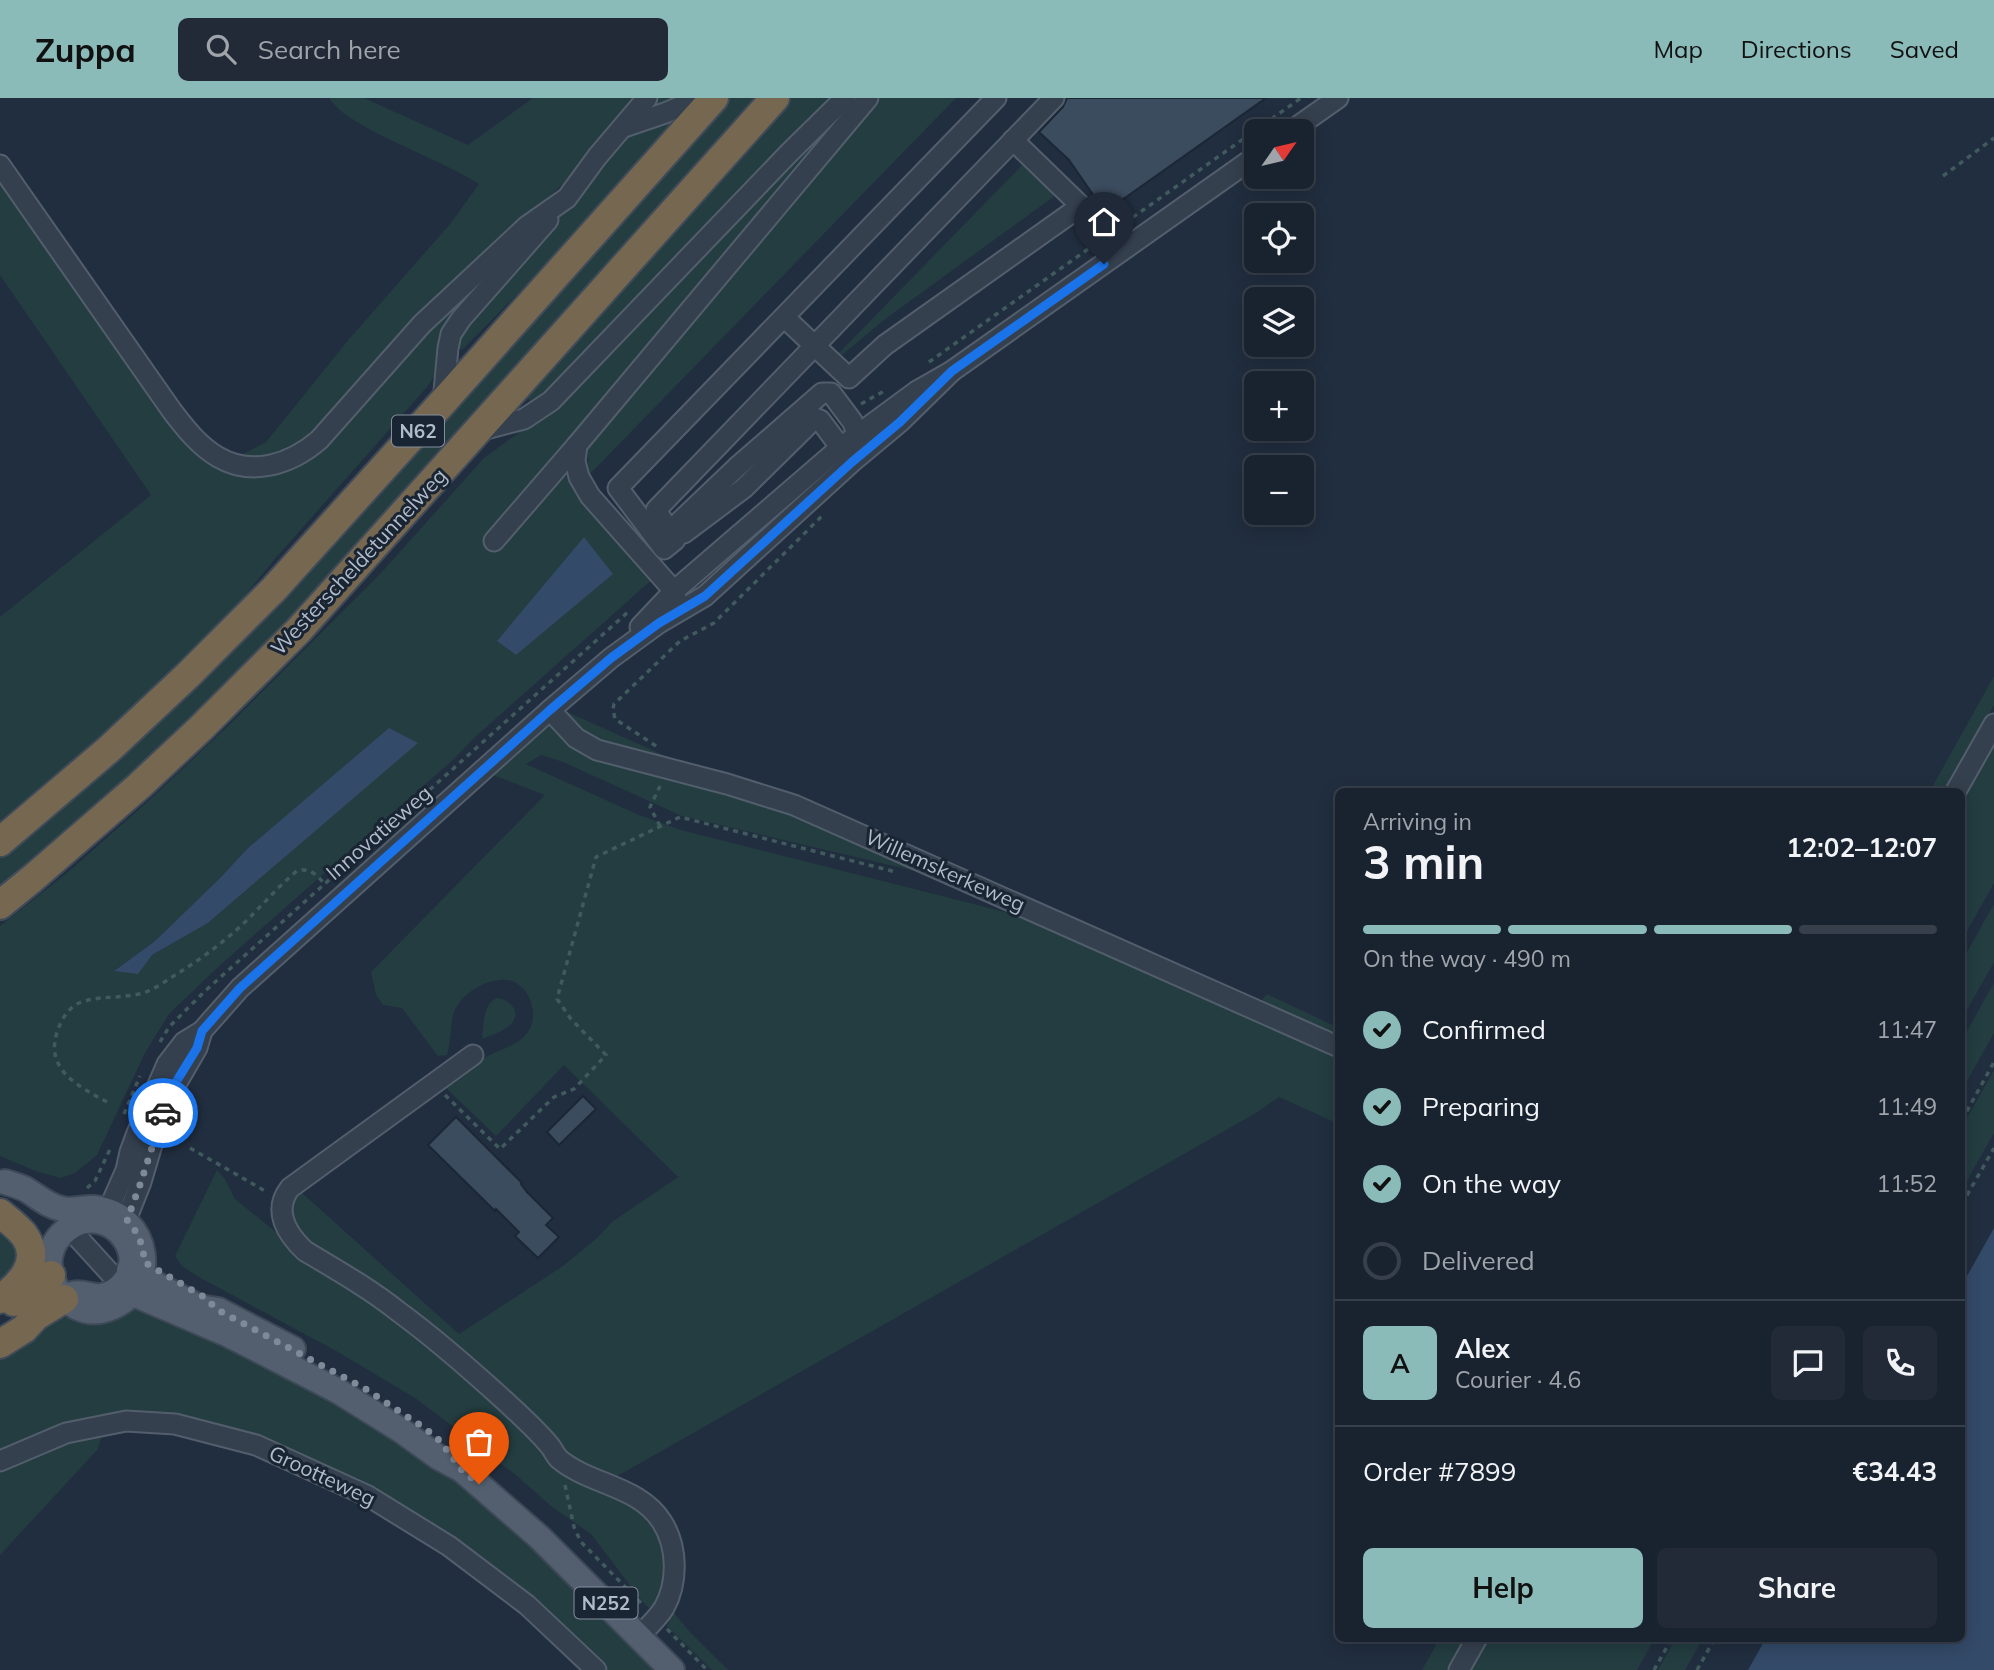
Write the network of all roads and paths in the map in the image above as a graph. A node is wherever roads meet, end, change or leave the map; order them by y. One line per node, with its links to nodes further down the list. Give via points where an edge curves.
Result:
1 (647, 98): 11 (street)
2 (700, 98): 11 (street)
3 (714, 98): 20 (highway, Westerscheldetunnelweg / N62)
4 (775, 98): 21 (highway, Westerscheldetunnelweg / N62)
5 (845, 98): 21 (street, via 551,401 524,419)
6 (868, 98): 23 (street)
7 (996, 98): 18 (street)
8 (1054, 98): 13 (street)
9 (1338, 98): 10 (street)
10 (1308, 119)
11 (623, 127): 17 (street)
12 (1994, 138): 16 (path)
13 (1013, 140): 19 (street); 19 (street, via 1081,206 885,345 849,377)
14 (1244, 164): 24 (street, Innovatieweg, via 917,391)
15 (0, 165): 17 (street, via 189,433 219,458 258,467 287,461 310,447 422,324 527,226)
16 (1942, 176)
17 (567, 198): 20 (street, via 451,334)
18 (784, 317): 19 (street); 26 (street, via 618,488 664,549)
19 (815, 346): 26 (street, via 656,510)
20 (443, 402): 37 (highway, Westerscheldetunnelweg / N62, via 274,589 206,657 108,750)
21 (478, 431): 39 (highway, Westerscheldetunnelweg / N62, via 299,630 201,728)
22 (788, 433): 24 (street, via 815,418); 24 (street, via 822,393 831,393 852,421); 26 (street, via 737,467 704,509)
23 (577, 445): 27 (street); 28 (street, via 579,477 590,496)
24 (854, 449): 28 (street, Innovatieweg); 29 (street, Innovatieweg, via 705,596)
25 (828, 510): 34 (path, via 714,623 680,641 614,704 615,719 670,756)
26 (673, 536)
27 (494, 541)
28 (674, 591): 29 (street); 30 (street, Innovatieweg)
29 (677, 612): 30 (street, Innovatieweg)
30 (611, 658): 32 (street, Innovatieweg)
31 (534, 695): 45 (path, Innovatieweg, via 325,884 310,871 297,871 223,941 181,971 142,993 79,1003 70,1010 55,1039 58,1065 80,1087)
32 (550, 710): 34 (street, Willemskerkeweg, via 576,738 597,750); 40 (street, Innovatieweg, via 240,988)
33 (1994, 724): 35 (street)
34 (668, 769): 36 (path, via 650,807); 41 (street, Willemskerkeweg, via 794,805)
35 (1958, 788)
36 (660, 826): 38 (path, via 680,817); 44 (path, via 596,857 557,999 606,1055 500,1149)
37 (0, 842)
38 (897, 872)
39 (0, 905)
40 (202, 1031): 53 (street, Innovatieweg, via 159,1121 141,1182); 53 (street, Innovatieweg, via 184,1042 167,1063 130,1152 119,1165)
41 (1335, 1045)
42 (473, 1055): 44 (street)
43 (1994, 1062): 46 (path)
44 (433, 1084): 51 (street, via 290,1188)
45 (107, 1102)
46 (1965, 1115)
47 (190, 1148): 51 (path, via 264,1189)
48 (1994, 1148): 50 (path)
49 (2, 1187): 54 (main road); 54 (main road, via 22,1187 56,1207)
50 (1965, 1199)
51 (281, 1207): 60 (street, via 288,1231 305,1251 399,1311 504,1401)
52 (0, 1213): 57 (highway, via 25,1236 31,1257 25,1276)
53 (108, 1215): 54 (main road); 55 (main road, via 129,1245)
54 (65, 1229): 55 (street); 56 (main road, via 50,1261)
55 (133, 1277): 56 (main road, via 101,1296); 62 (main road, N252, via 229,1335 338,1391); 62 (main road, N252, via 204,1297 218,1310 374,1394 440,1441)
56 (62, 1293): 58 (highway); 59 (highway, via 41,1324)
57 (0, 1299)
58 (0, 1312)
59 (0, 1344)
60 (556, 1457): 63 (path, via 576,1534); 63 (street, via 582,1474 634,1496 663,1522 675,1573 671,1594)
61 (0, 1461): 68 (street, Grootteweg, via 66,1433 126,1421 175,1424 256,1445 368,1496 449,1546 527,1605)
62 (462, 1470): 64 (main road, N252, via 539,1537)
63 (657, 1619): 64 (street); 70 (path)
64 (639, 1636): 69 (main road, N252)
65 (1475, 1642): 71 (street)
66 (1670, 1642): 72 (path)
67 (1713, 1642): 73 (path)
68 (596, 1670)
69 (672, 1670)
70 (707, 1670)
71 (1459, 1670)
72 (1654, 1670)
73 (1697, 1670)

